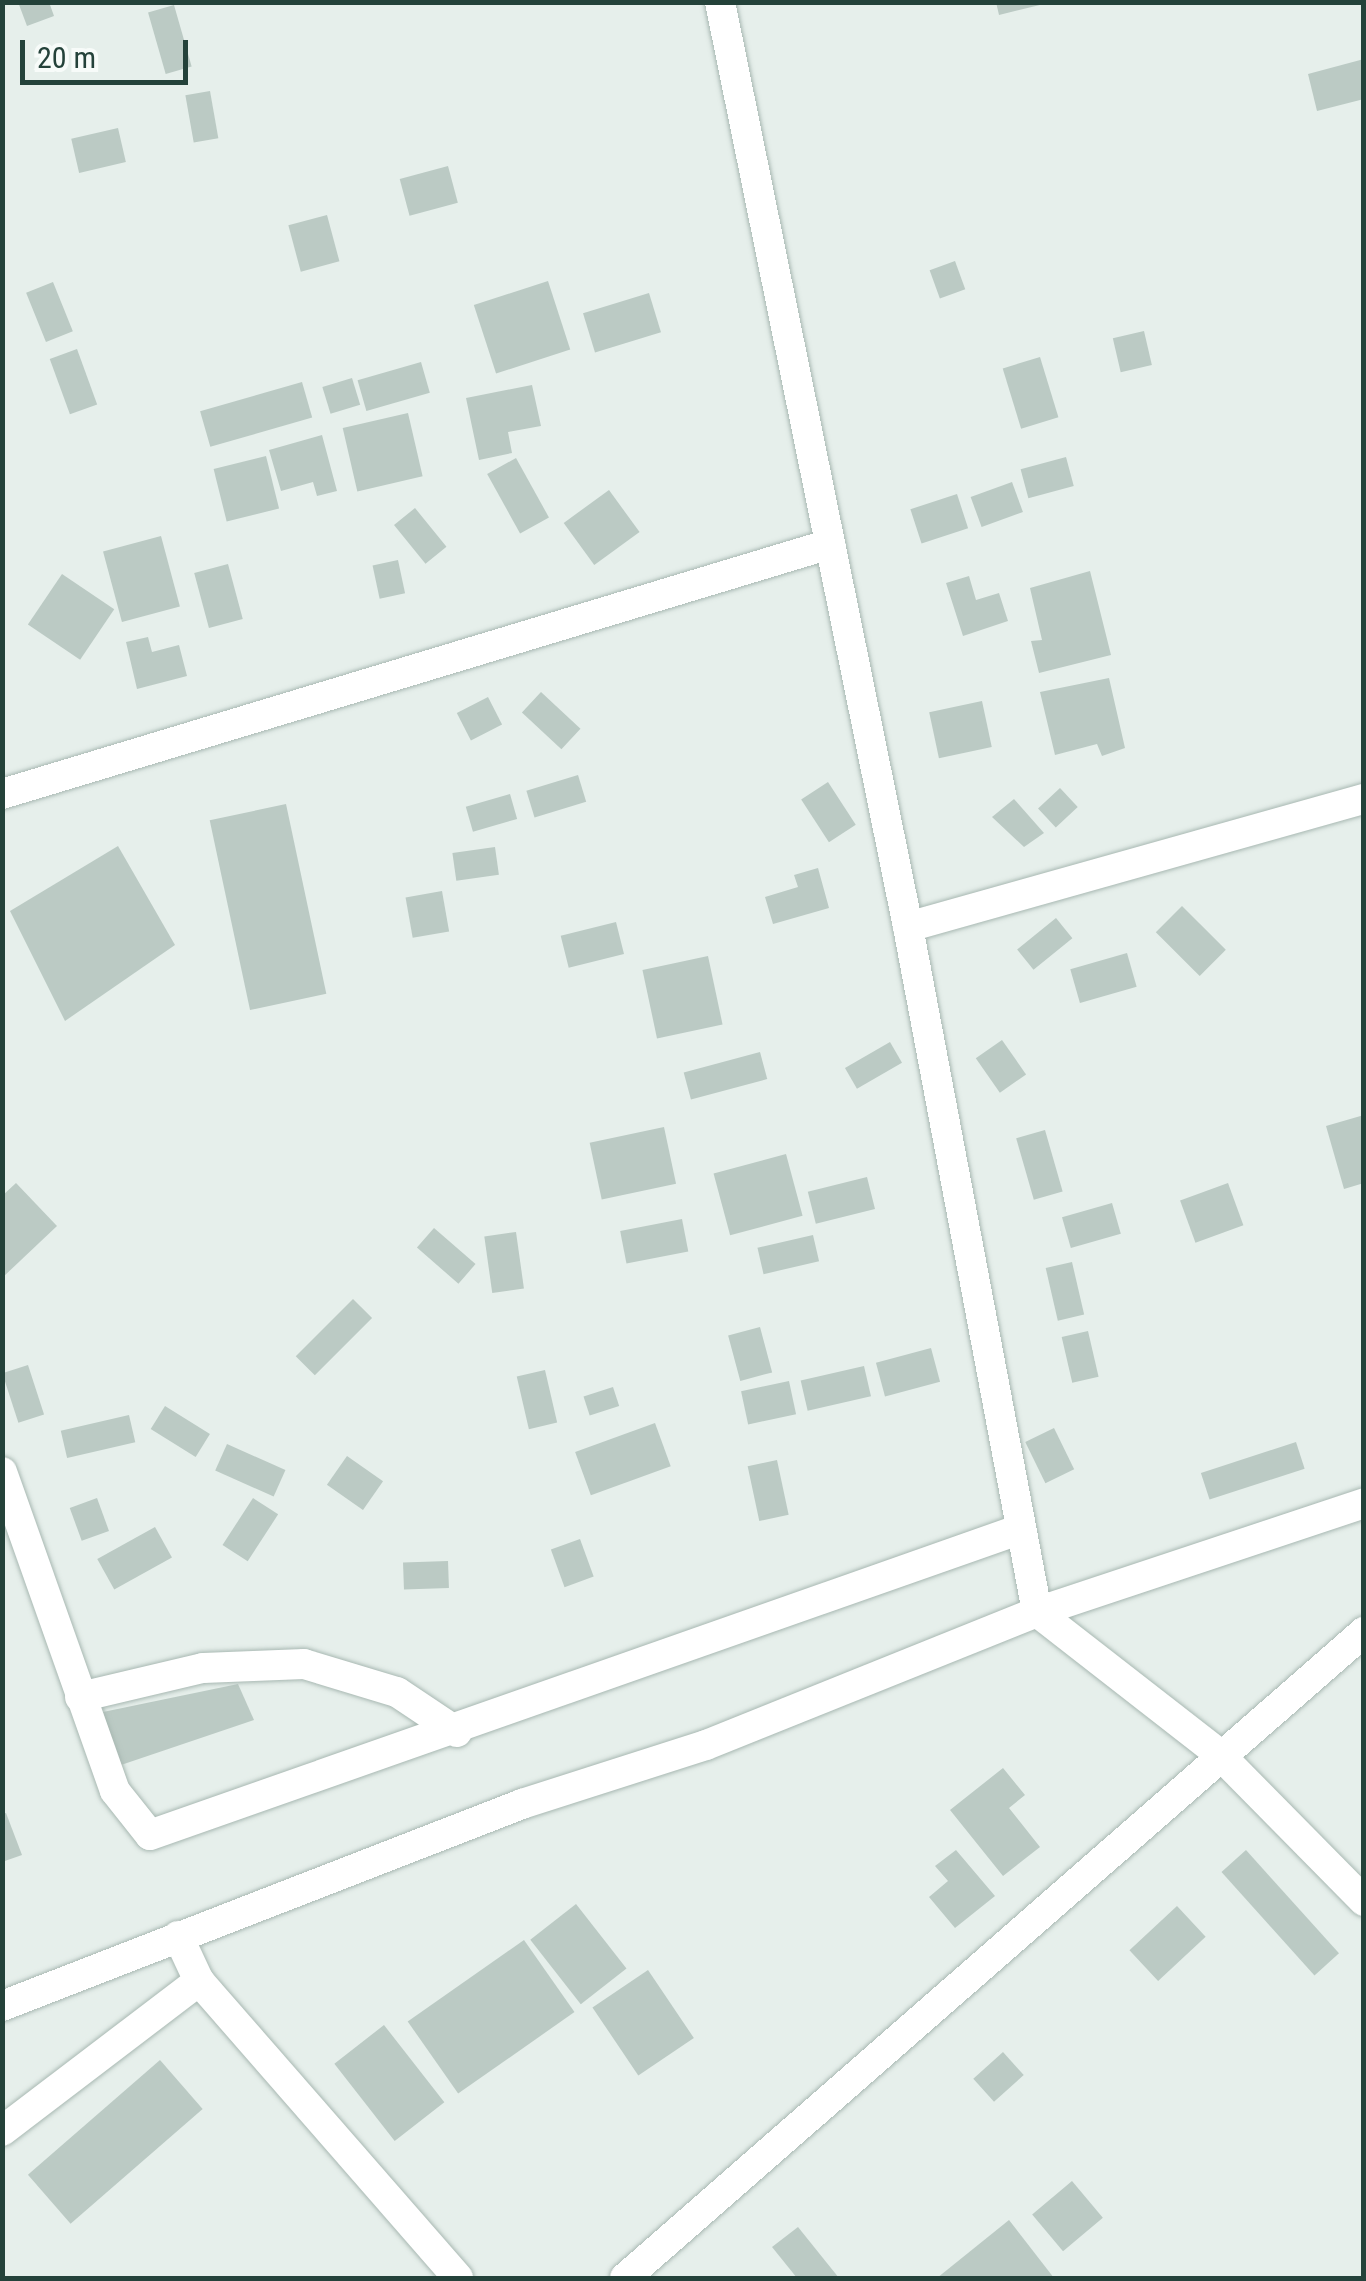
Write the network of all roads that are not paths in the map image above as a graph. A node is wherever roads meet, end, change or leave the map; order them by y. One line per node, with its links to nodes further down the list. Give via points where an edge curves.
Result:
1 (720, 2): 2 (street)
2 (830, 544): 3 (street); 5 (street)
3 (2, 794)
4 (1364, 799): 5 (street)
5 (908, 928): 8 (street)
6 (2, 1472): 11 (street)
7 (1364, 1503): 9 (street)
8 (1021, 1529): 9 (street); 12 (street)
9 (1036, 1612): 13 (street); 15 (street, via 706,1745 522,1804)
10 (1364, 1632): 13 (street)
11 (80, 1697): 12 (street, via 203,1668 304,1664 397,1692); 12 (street, via 115,1791 150,1835)
12 (457, 1732)
13 (1218, 1753): 14 (street); 20 (street)
14 (1364, 1902)
15 (178, 1936): 16 (street); 17 (street)
16 (199, 1982): 18 (street); 19 (street)
17 (2, 2006)
18 (2, 2131)
19 (458, 2278)
20 (625, 2278)

